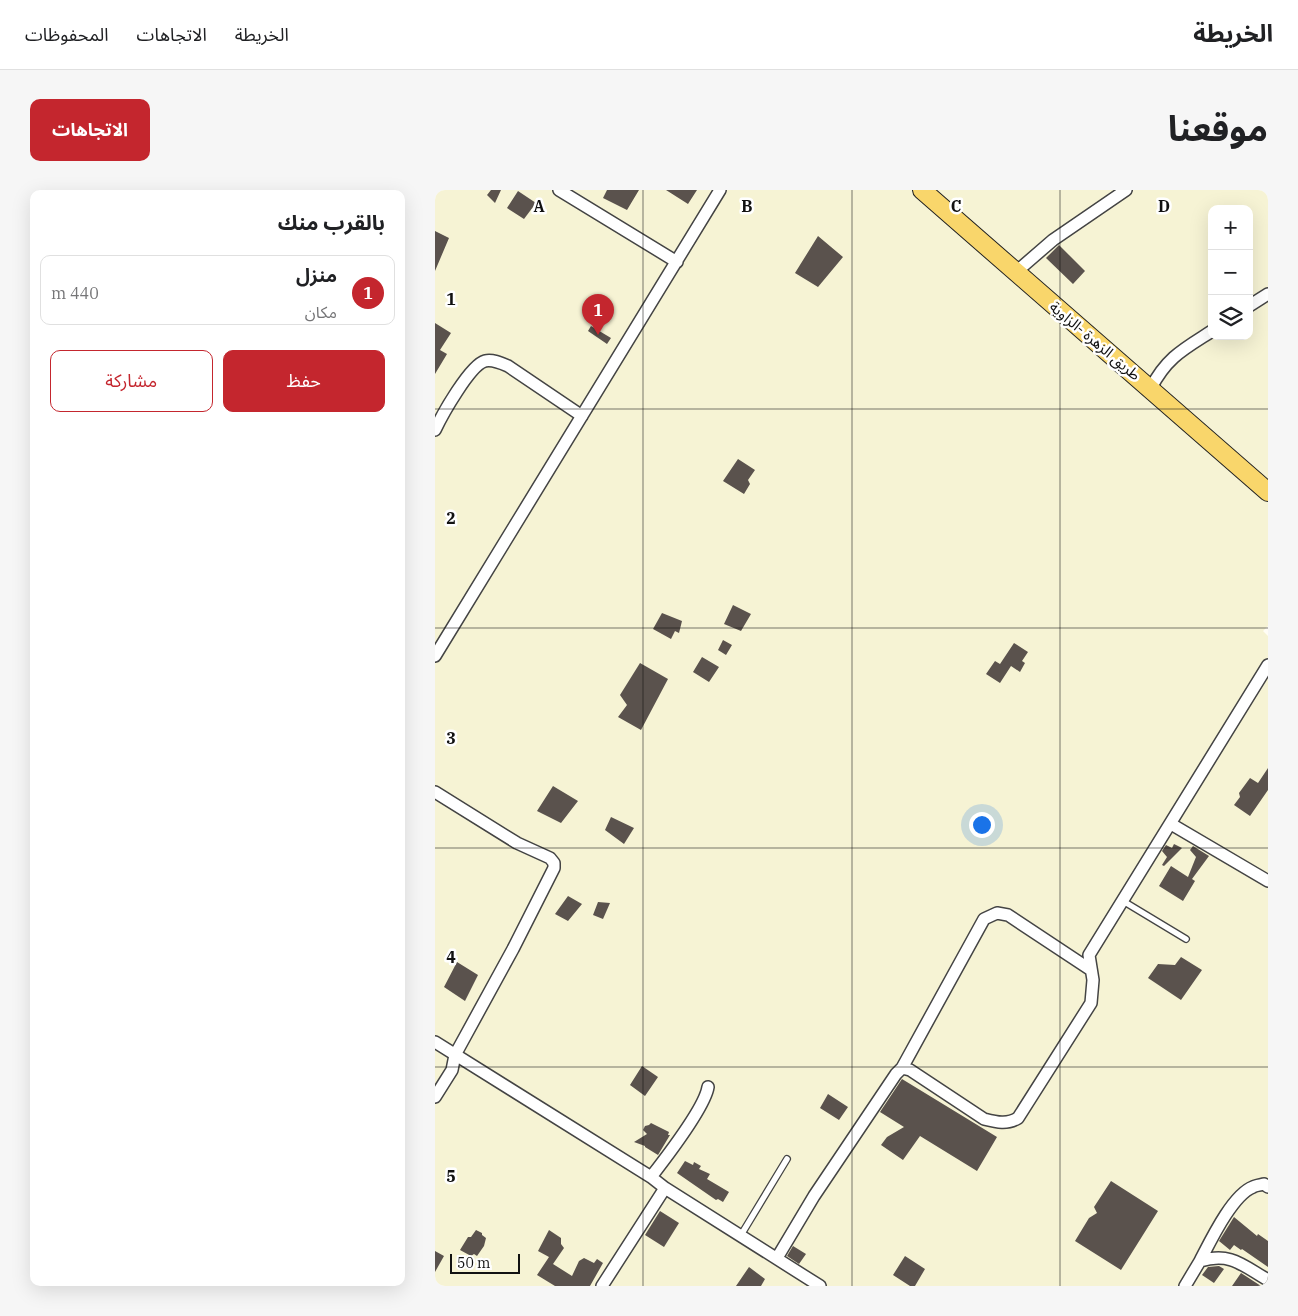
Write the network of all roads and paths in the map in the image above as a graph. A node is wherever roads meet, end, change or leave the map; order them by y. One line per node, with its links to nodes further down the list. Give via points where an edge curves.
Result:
1 (559, 190): 5 (street)
2 (720, 190): 5 (street)
3 (922, 190): 6 (main road, طريق الزهرة -الزاوية)
4 (1126, 190): 6 (street, via 1053,240)
5 (677, 262): 11 (street)
6 (1016, 272): 10 (main road, طريق الزهرة -الزاوية)
7 (1268, 294): 8 (street)
8 (1253, 303)
9 (1208, 334): 10 (street, via 1165,364)
10 (1151, 388): 13 (main road, طريق الزهرة -الزاوية)
11 (582, 416): 12 (street, via 508,366 486,360 478,364 463,383); 14 (street)
12 (435, 430)
13 (1268, 492)
14 (435, 656)
15 (1268, 665): 17 (street)
16 (435, 792): 23 (street, via 554,863 513,949)
17 (1171, 824): 18 (street); 19 (street)
18 (1268, 881)
19 (1123, 901): 20 (lane); 21 (street, via 1089,955)
20 (1186, 938)
21 (1091, 970): 24 (street, via 1008,916 997,913 984,919); 24 (street, via 1091,1004 1018,1118 1012,1122 984,1118)
22 (435, 1042): 23 (street)
23 (455, 1055): 26 (street, via 452,1070); 28 (street)
24 (902, 1068): 32 (street, via 814,1196)
25 (707, 1087): 28 (street, via 707,1094)
26 (435, 1097)
27 (787, 1159): 31 (lane)
28 (651, 1177): 30 (street)
29 (1268, 1187): 33 (street, via 1264,1184 1252,1187 1240,1195)
30 (665, 1188): 31 (street); 35 (street)
31 (741, 1235): 32 (street)
32 (777, 1258): 36 (street)
33 (1200, 1261): 34 (street, via 1222,1257 1232,1259); 37 (street)
34 (1268, 1280)
35 (602, 1286)
36 (820, 1286)
37 (1185, 1286)

